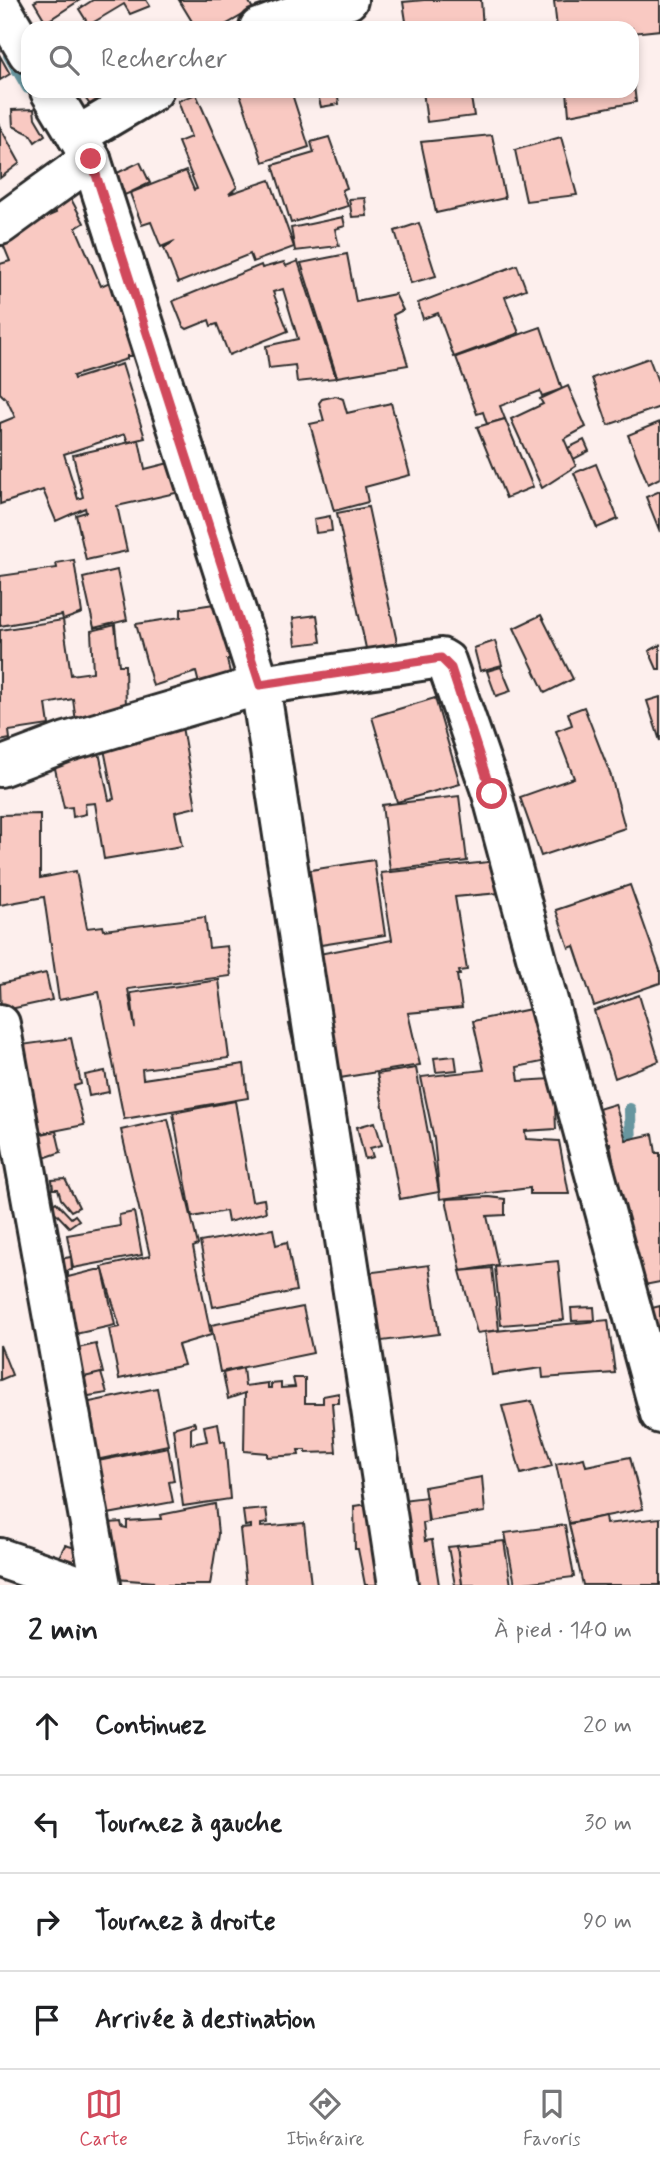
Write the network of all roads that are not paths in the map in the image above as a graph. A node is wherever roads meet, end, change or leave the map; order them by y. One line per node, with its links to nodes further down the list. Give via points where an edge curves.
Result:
1 (348, 0): 3 (street)
2 (0, 6): 4 (street)
3 (279, 21)
4 (21, 41)
5 (54, 98): 7 (street)
6 (144, 98): 7 (street)
7 (84, 147): 8 (street); 9 (street)
8 (0, 225)
9 (260, 685): 10 (street); 12 (street, via 441,658 451,668 492,794); 16 (street)
10 (0, 766)
11 (0, 1024): 15 (street)
12 (660, 1414)
13 (0, 1558): 14 (street)
14 (79, 1585)
15 (101, 1585)
16 (398, 1585)

